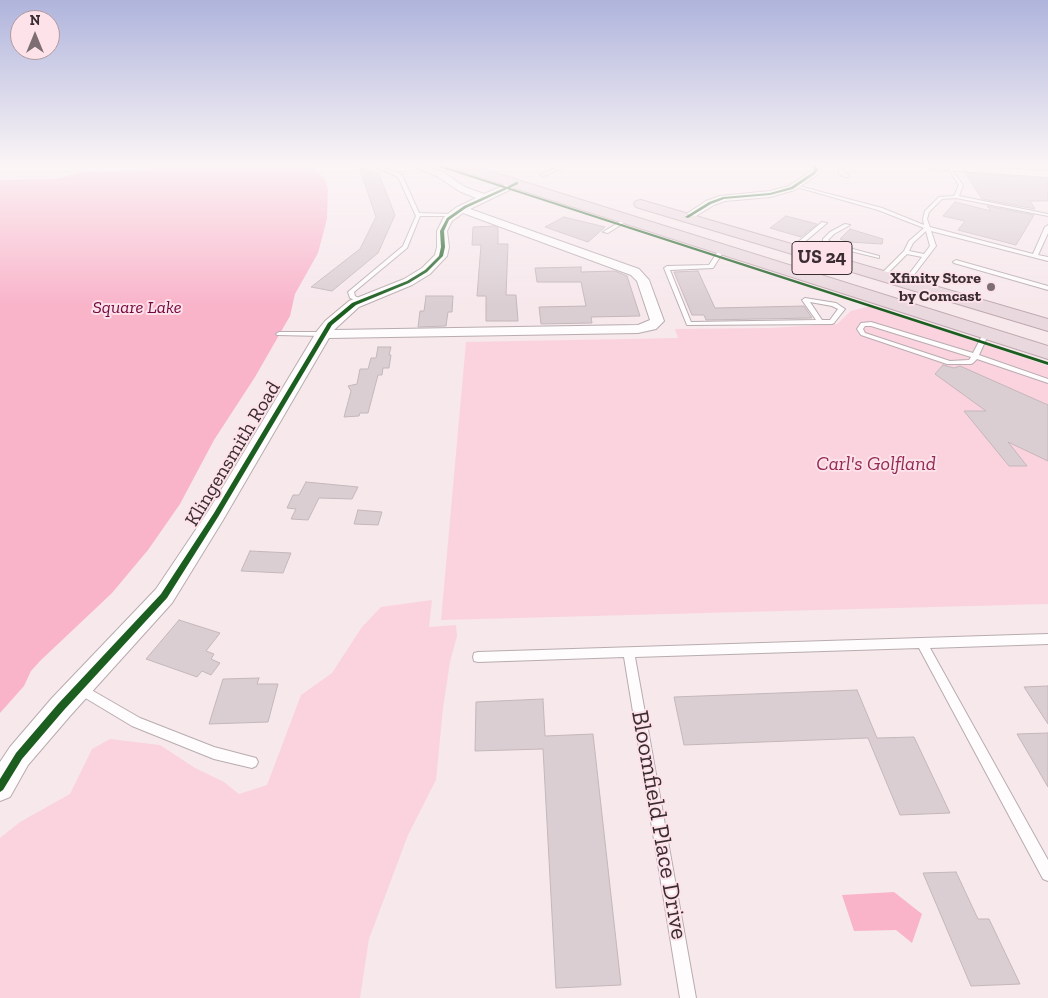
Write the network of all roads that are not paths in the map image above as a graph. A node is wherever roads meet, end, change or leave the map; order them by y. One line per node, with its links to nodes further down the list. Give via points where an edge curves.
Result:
1 (456, 212): 32 (street, Klingensmith Road, via 444,225 442,252 432,266 408,282)
2 (445, 213): 10 (lane)
3 (458, 213): 37 (street, via 636,272 643,280 657,321 638,329)
4 (608, 213): 13 (highway, US 24)
5 (672, 213): 12 (highway, US 24)
6 (694, 213): 12 (street)
7 (889, 213): 18 (lane)
8 (928, 213): 18 (lane)
9 (1031, 213): 11 (lane)
10 (418, 214): 32 (lane, via 405,247 351,292 352,297)
11 (1048, 216)
12 (687, 217): 16 (highway, via 674,226); 20 (highway, US 24)
13 (628, 219): 16 (highway, US 24); 19 (lane)
14 (824, 223): 20 (lane)
15 (847, 225): 26 (lane, via 825,240 832,245)
16 (652, 226): 21 (highway, US 24)
17 (1048, 227): 24 (lane)
18 (927, 228): 22 (lane, via 911,242); 24 (lane); 25 (lane, via 933,246)
19 (606, 232)
20 (786, 247): 23 (highway, via 752,246); 29 (highway, US 24)
21 (722, 249): 23 (highway, US 24); 33 (lane, via 711,267 667,268 689,324)
22 (906, 252): 25 (lane); 29 (lane)
23 (739, 255): 35 (highway, US 24)
24 (1035, 255): 27 (lane)
25 (926, 256): 30 (lane)
26 (877, 257)
27 (1048, 259)
28 (956, 262): 31 (lane)
29 (882, 276): 30 (highway, US 24)
30 (905, 283): 34 (highway, US 24)
31 (1048, 288)
32 (361, 301): 37 (street, Klingensmith Road, via 339,315)
33 (820, 322): 33 (lane, via 810,307 805,300 834,304 842,309 832,322)
34 (1048, 325)
35 (986, 333): 38 (highway, US 24); 41 (lane)
36 (279, 334): 37 (lane)
37 (322, 334): 47 (street, Klingensmith Road, via 216,515 164,596)
38 (1016, 342): 39 (highway); 40 (highway, US 24)
39 (1048, 342)
40 (1048, 353)
41 (975, 356): 41 (lane, via 971,362 949,363 863,334 860,329 863,324 871,324); 42 (lane)
42 (1048, 381)
43 (1048, 639): 44 (lane)
44 (922, 643): 45 (lane); 50 (lane)
45 (629, 652): 46 (lane); 51 (lane, Bloomfield Place Drive)
46 (478, 657)
47 (79, 688): 48 (lane, via 136,722 214,753); 49 (street, Klingensmith Road, via 19,756)
48 (252, 762)
49 (0, 787)
50 (1048, 874)
51 (688, 998)

